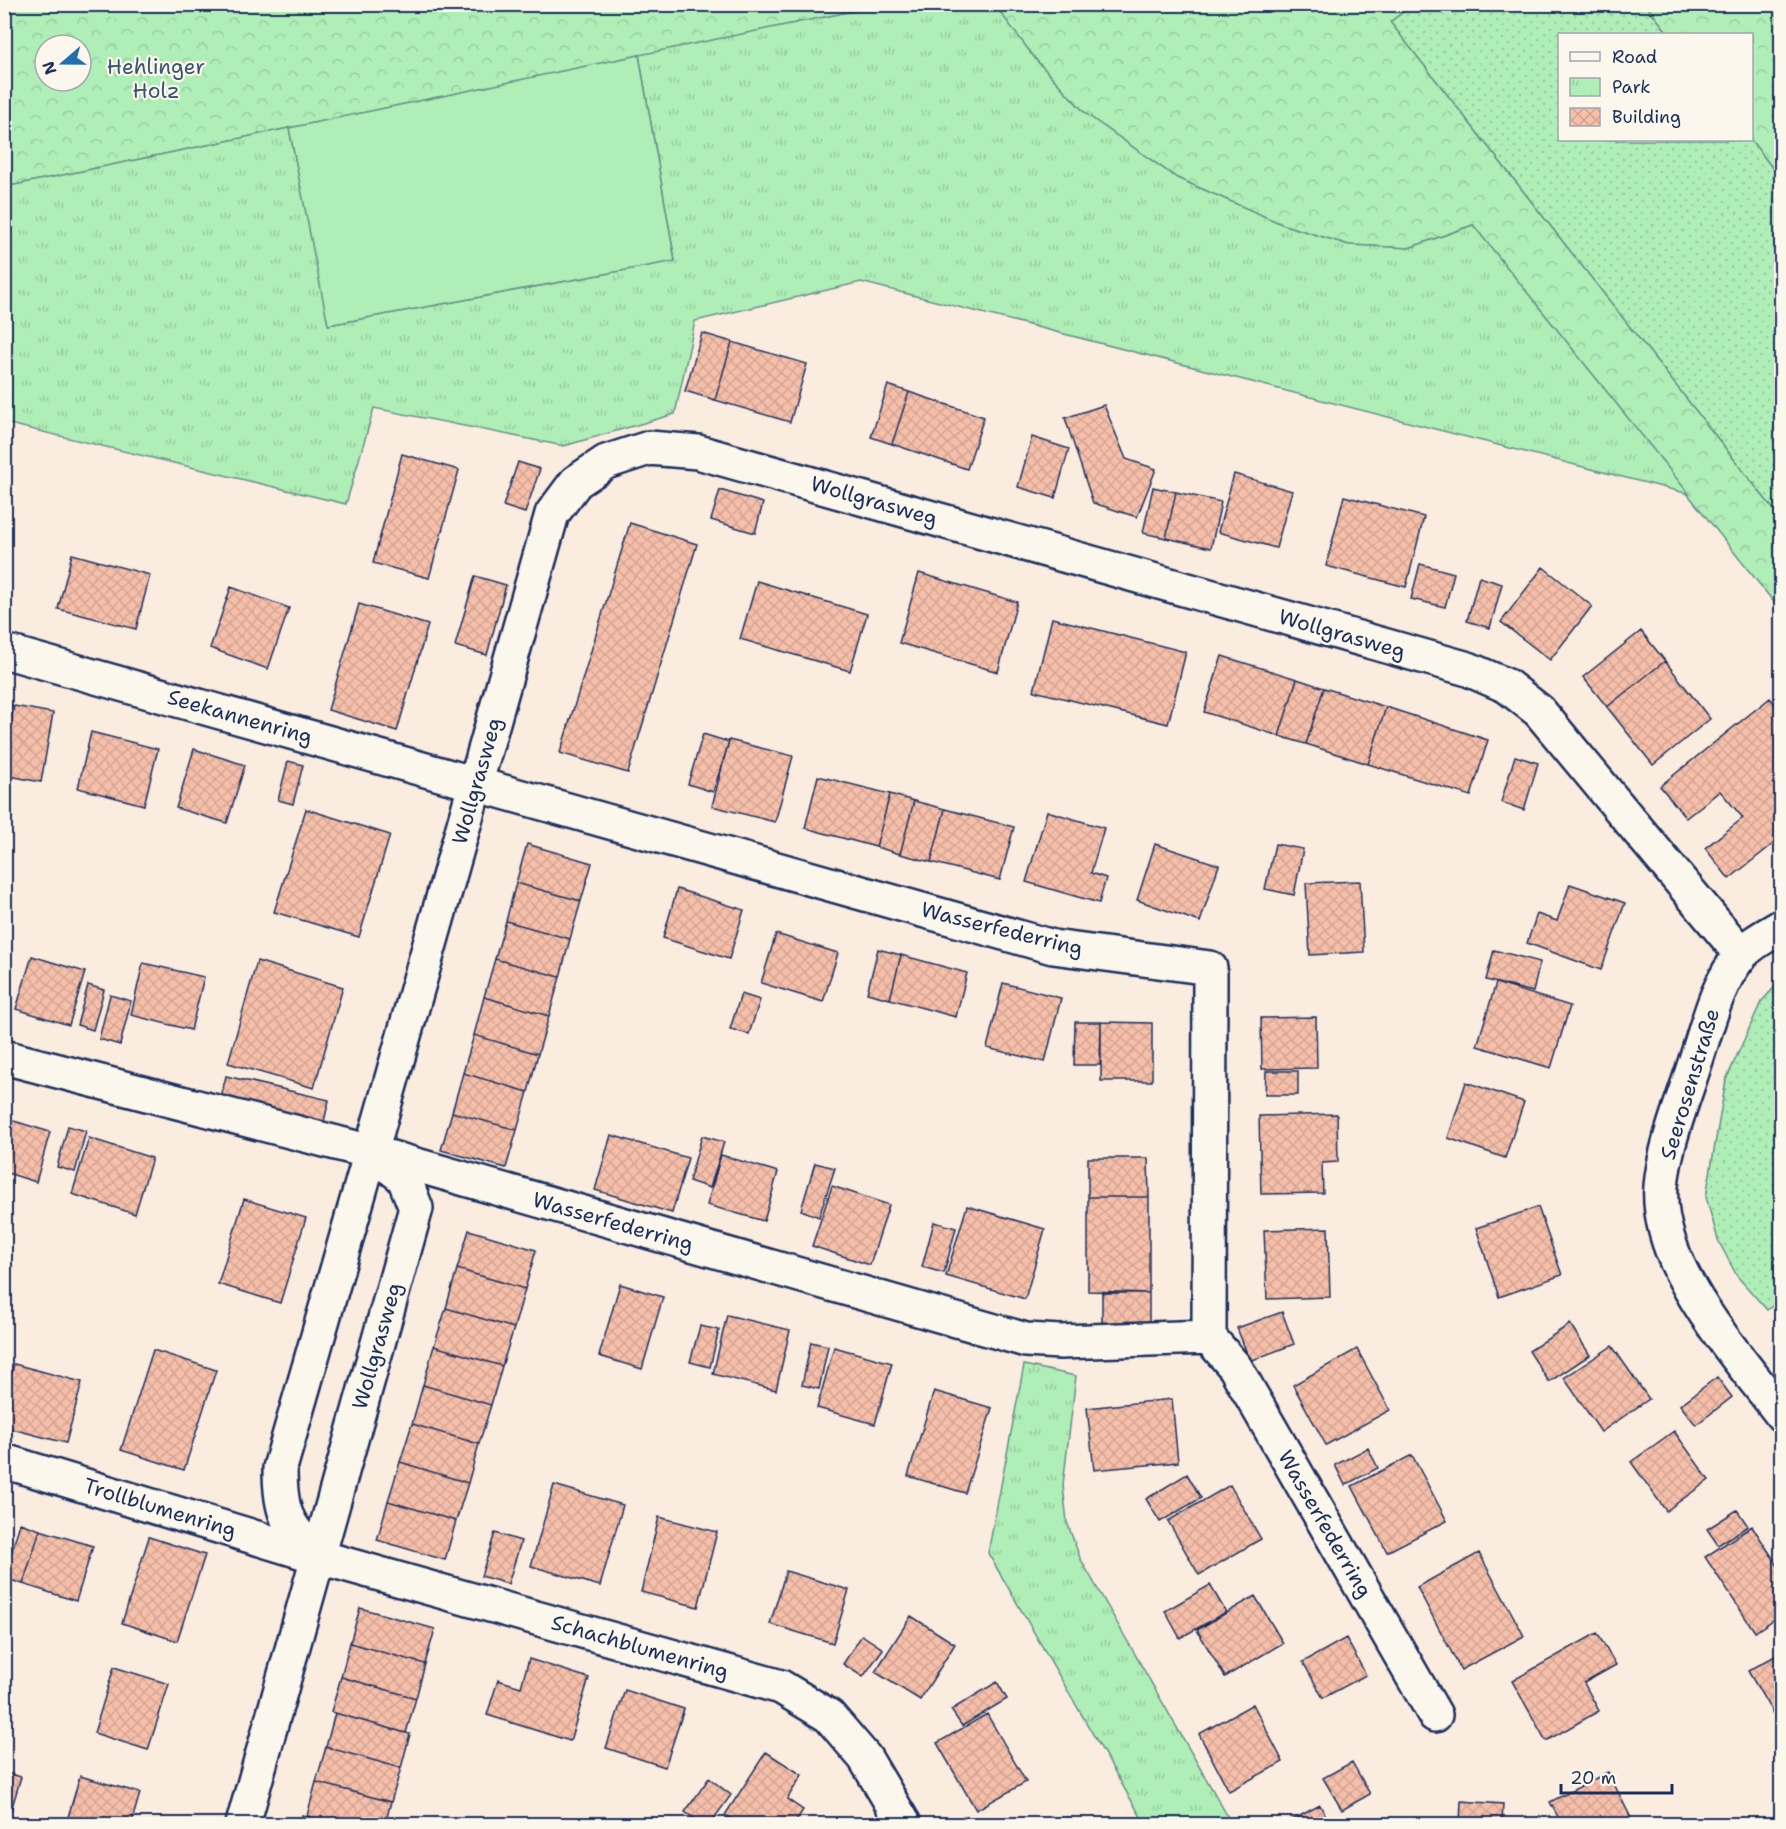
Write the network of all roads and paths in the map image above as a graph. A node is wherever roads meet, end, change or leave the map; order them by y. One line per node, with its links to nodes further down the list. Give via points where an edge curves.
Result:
1 (4, 651): 2 (street, Seekannenring)
2 (476, 783): 4 (street, Wollgrasweg, via 552,514 576,482 606,462 649,448 698,452 1468,669 1508,686 1539,711); 6 (street, Wollgrasweg); 7 (street, Wasserfederring, via 1053,947 1210,968)
3 (1782, 926): 4 (street, Seerosenstraße)
4 (1741, 954): 8 (street, Seerosenstraße, via 1718,996 1668,1146 1661,1188 1664,1223 1674,1260 1695,1298)
5 (4, 1057): 6 (street)
6 (371, 1152): 7 (street, Wasserfederring, via 1026,1340); 10 (street, Wollgrasweg, via 280,1468 280,1499 292,1531); 10 (street, Wollgrasweg, via 404,1178 416,1208)
7 (1209, 1337): 11 (street, Wasserfederring, via 1235,1367)
8 (1782, 1415)
9 (4, 1461): 10 (street, Trollblumenring)
10 (316, 1556): 12 (street, Wollgrasweg); 13 (street, Schachblumenring, via 781,1687 829,1716 865,1758)
11 (1435, 1715)
12 (243, 1824)
13 (904, 1824)

